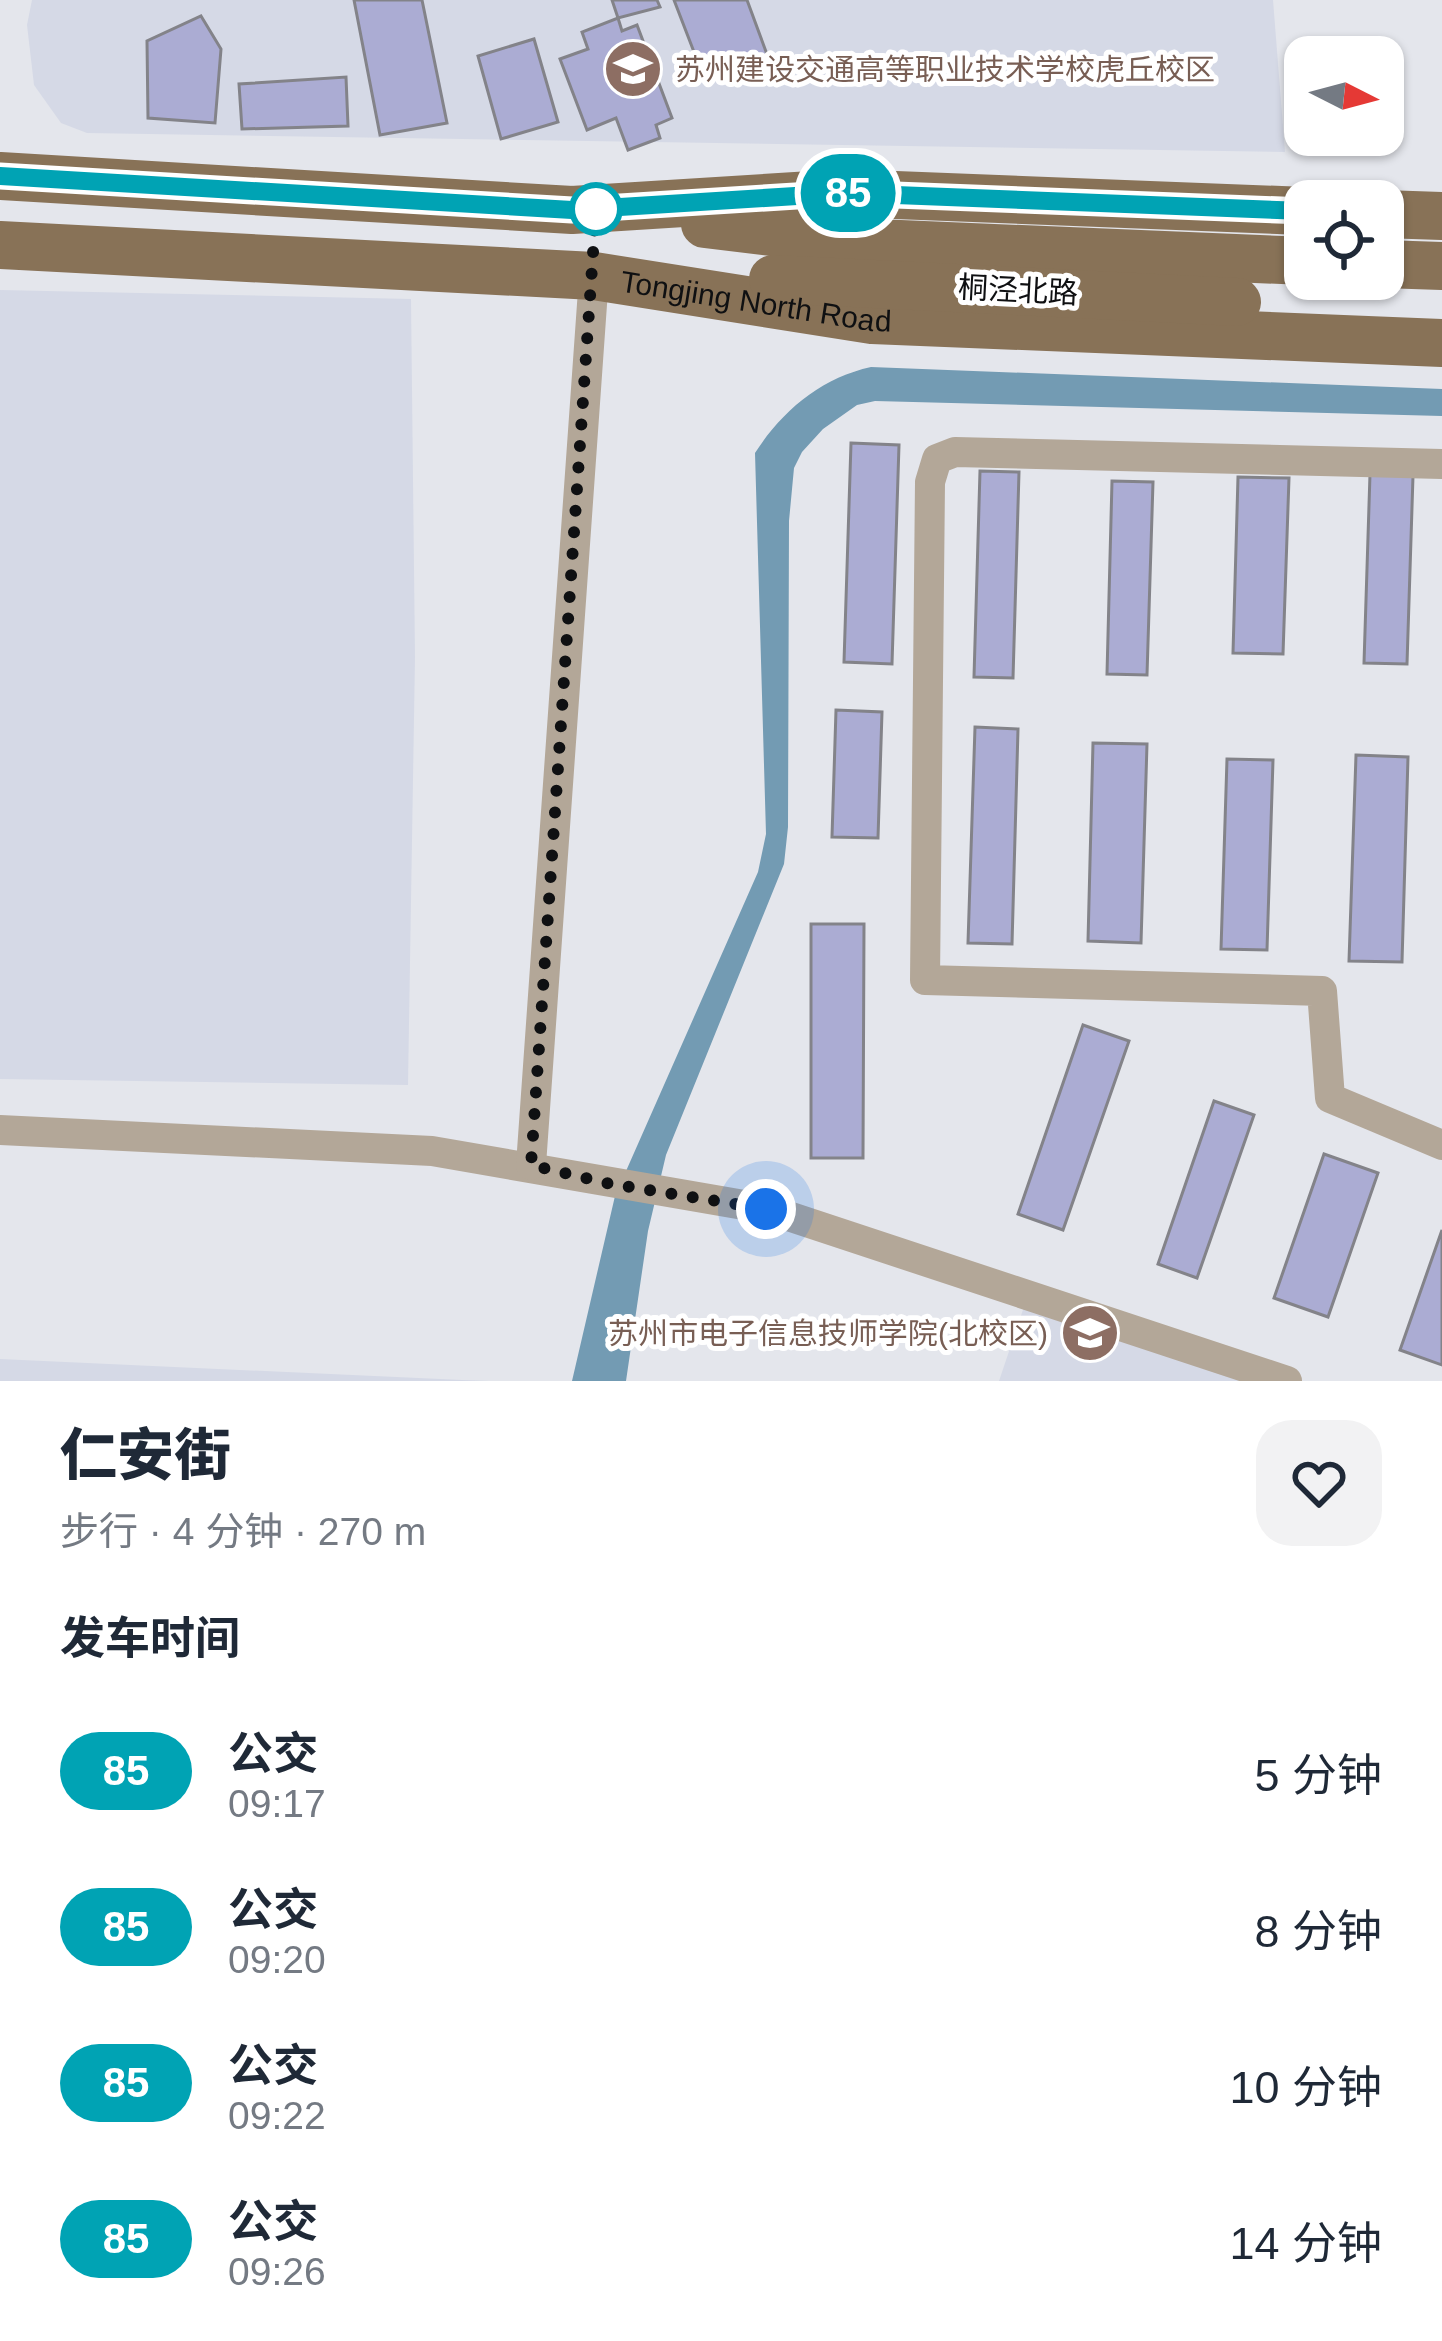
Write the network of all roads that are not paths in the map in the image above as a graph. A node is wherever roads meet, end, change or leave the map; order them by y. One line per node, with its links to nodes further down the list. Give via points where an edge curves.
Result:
1 (0, 176): 2 (main road)
2 (584, 210): 3 (main road, via 844,193); 7 (main road, 桐泾北路, via 853,242)
3 (1284, 210)
4 (1404, 215): 5 (main road)
5 (1442, 216)
6 (0, 245): 10 (main road, Tongjing North Road)
7 (1284, 260)
8 (1404, 265): 9 (main road)
9 (1442, 266)
10 (594, 276): 11 (main road, 桐泾北路, via 856,281); 12 (main road, Tongjing North Road, via 872,320); 16 (street)
11 (1442, 313)
12 (1442, 343)
13 (1442, 464): 15 (street, via 955,452 937,459 930,482 925,980 1322,991 1330,1098)
14 (0, 1130): 16 (street, via 432,1150)
15 (1442, 1145)
16 (531, 1165): 17 (street, via 766,1209)
17 (1287, 1381)

